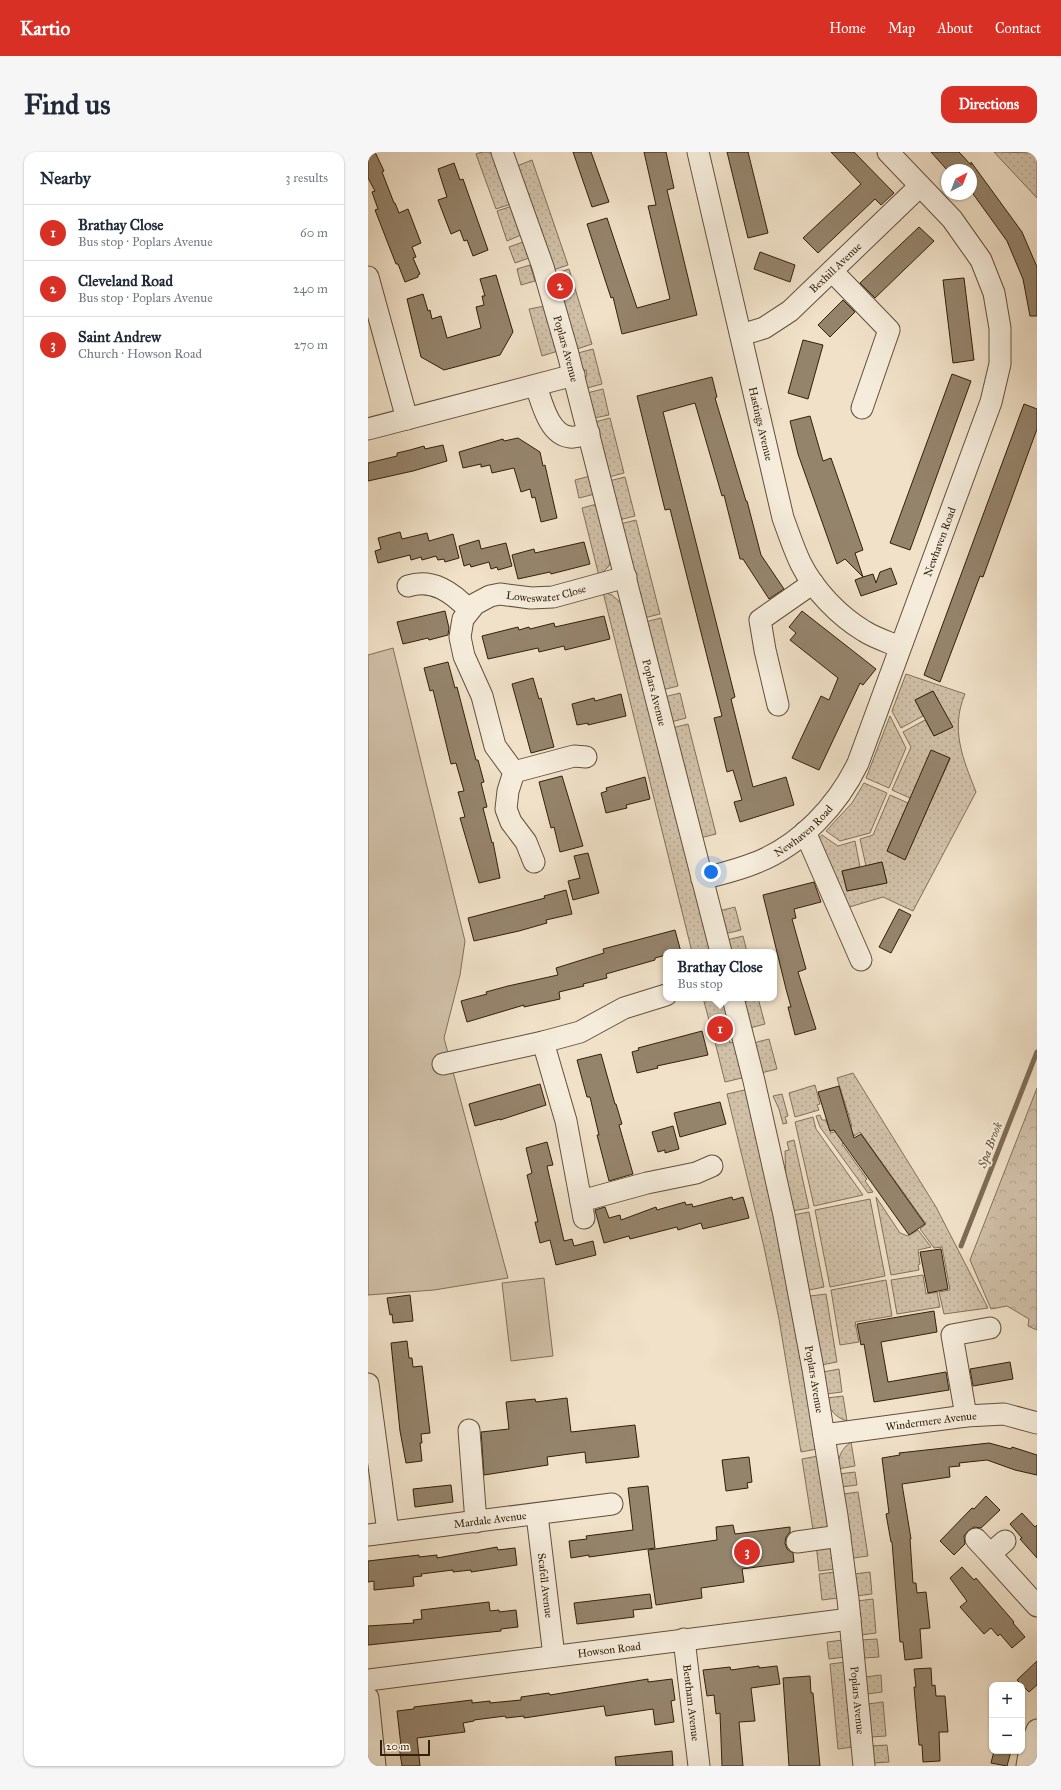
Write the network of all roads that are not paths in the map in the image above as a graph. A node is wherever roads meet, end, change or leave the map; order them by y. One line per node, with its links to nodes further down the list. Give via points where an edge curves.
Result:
1 (502, 152): 8 (street, Poplars Avenue, via 543,267)
2 (698, 152): 7 (street, Hastings Avenue)
3 (888, 152): 4 (street, Newhaven Road)
4 (920, 186): 5 (street, Bexhill Avenue); 18 (street, Newhaven Road, via 952,219 981,260 994,293 1000,328 1000,364 991,402)
5 (832, 271): 7 (street, Bexhill Avenue, via 790,311 764,328); 10 (street, via 889,330)
6 (368, 278): 11 (street)
7 (741, 335): 15 (street, Hastings Avenue, via 784,518 802,566)
8 (574, 375): 9 (street); 13 (street, Poplars Avenue)
9 (536, 386): 11 (street); 13 (street, via 547,417 560,432 571,437)
10 (862, 408)
11 (407, 419): 12 (street)
12 (368, 429)
13 (589, 433): 14 (street, Poplars Avenue)
14 (626, 577): 17 (street, Loweswater Close, via 542,598 510,594 490,596); 24 (street, Poplars Avenue)
15 (814, 583): 18 (street, Hastings Avenue, via 848,620 865,632); 19 (street, via 760,620)
16 (405, 588): 17 (street, via 424,583 444,589)
17 (469, 610): 21 (street, via 461,627 461,646 482,696 495,746)
18 (900, 647): 22 (street, Newhaven Road, via 852,775 831,807)
19 (778, 704)
20 (586, 757): 21 (street, via 574,756)
21 (514, 772): 23 (street, via 506,809 511,822 526,842)
22 (805, 832): 24 (street, Newhaven Road, via 757,863); 26 (street)
23 (535, 866)
24 (702, 879): 25 (street, Poplars Avenue)
25 (720, 949)
26 (861, 960)
27 (663, 996): 29 (street, via 624,1008 580,1032)
28 (734, 1001): 37 (street, Poplars Avenue, via 784,1215)
29 (543, 1042): 30 (street); 31 (street, via 566,1121 582,1209 647,1183 696,1173)
30 (455, 1061)
31 (714, 1164)
32 (990, 1328): 34 (street, via 952,1335)
33 (368, 1392): 41 (street)
34 (966, 1416): 35 (street, Windermere Avenue, via 1004,1414); 37 (street, Windermere Avenue)
35 (1037, 1422)
36 (469, 1430): 40 (street)
37 (824, 1435): 42 (street, Poplars Avenue)
38 (612, 1504): 39 (street, Mardale Avenue)
39 (537, 1515): 40 (street, Mardale Avenue); 48 (street, Scafell Avenue)
40 (476, 1522): 41 (street, Mardale Avenue)
41 (378, 1534)
42 (840, 1536): 44 (street); 46 (street, Poplars Avenue)
43 (976, 1539): 45 (street, via 998,1547)
44 (797, 1542)
45 (1037, 1606)
46 (850, 1619): 47 (street, Howson Road); 54 (street, Poplars Avenue)
47 (684, 1639): 48 (street, Howson Road); 53 (street, Bentham Avenue)
48 (554, 1656): 49 (street, Howson Road)
49 (368, 1680)
50 (368, 1698): 52 (street)
51 (1037, 1730): 55 (street, via 1030,1748)
52 (375, 1766)
53 (699, 1766)
54 (864, 1766)
55 (1028, 1766)

